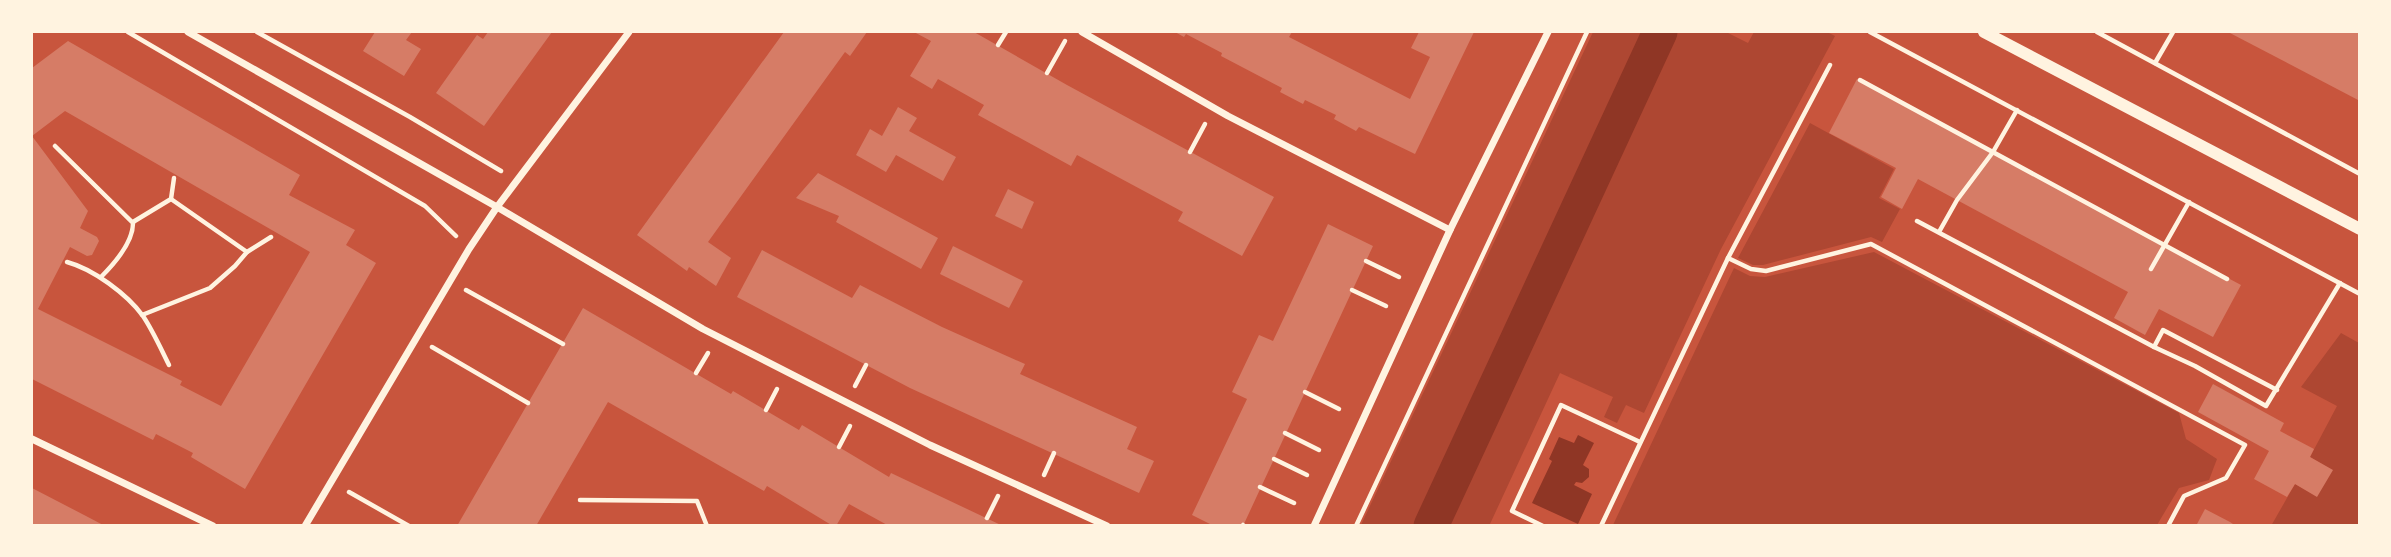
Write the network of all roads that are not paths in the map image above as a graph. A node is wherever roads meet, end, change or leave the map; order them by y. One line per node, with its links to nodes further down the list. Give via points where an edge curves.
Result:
1 (188, 32): 6 (street)
2 (629, 32): 6 (street)
3 (1082, 32): 8 (street, via 1228,116)
4 (1548, 32): 8 (street)
5 (1984, 32): 7 (street)
6 (497, 207): 11 (street); 12 (street, via 703,329 930,445)
7 (2360, 229)
8 (1450, 230): 13 (street)
9 (32, 439): 10 (street)
10 (213, 526)
11 (305, 526)
12 (1107, 526)
13 (1314, 526)

